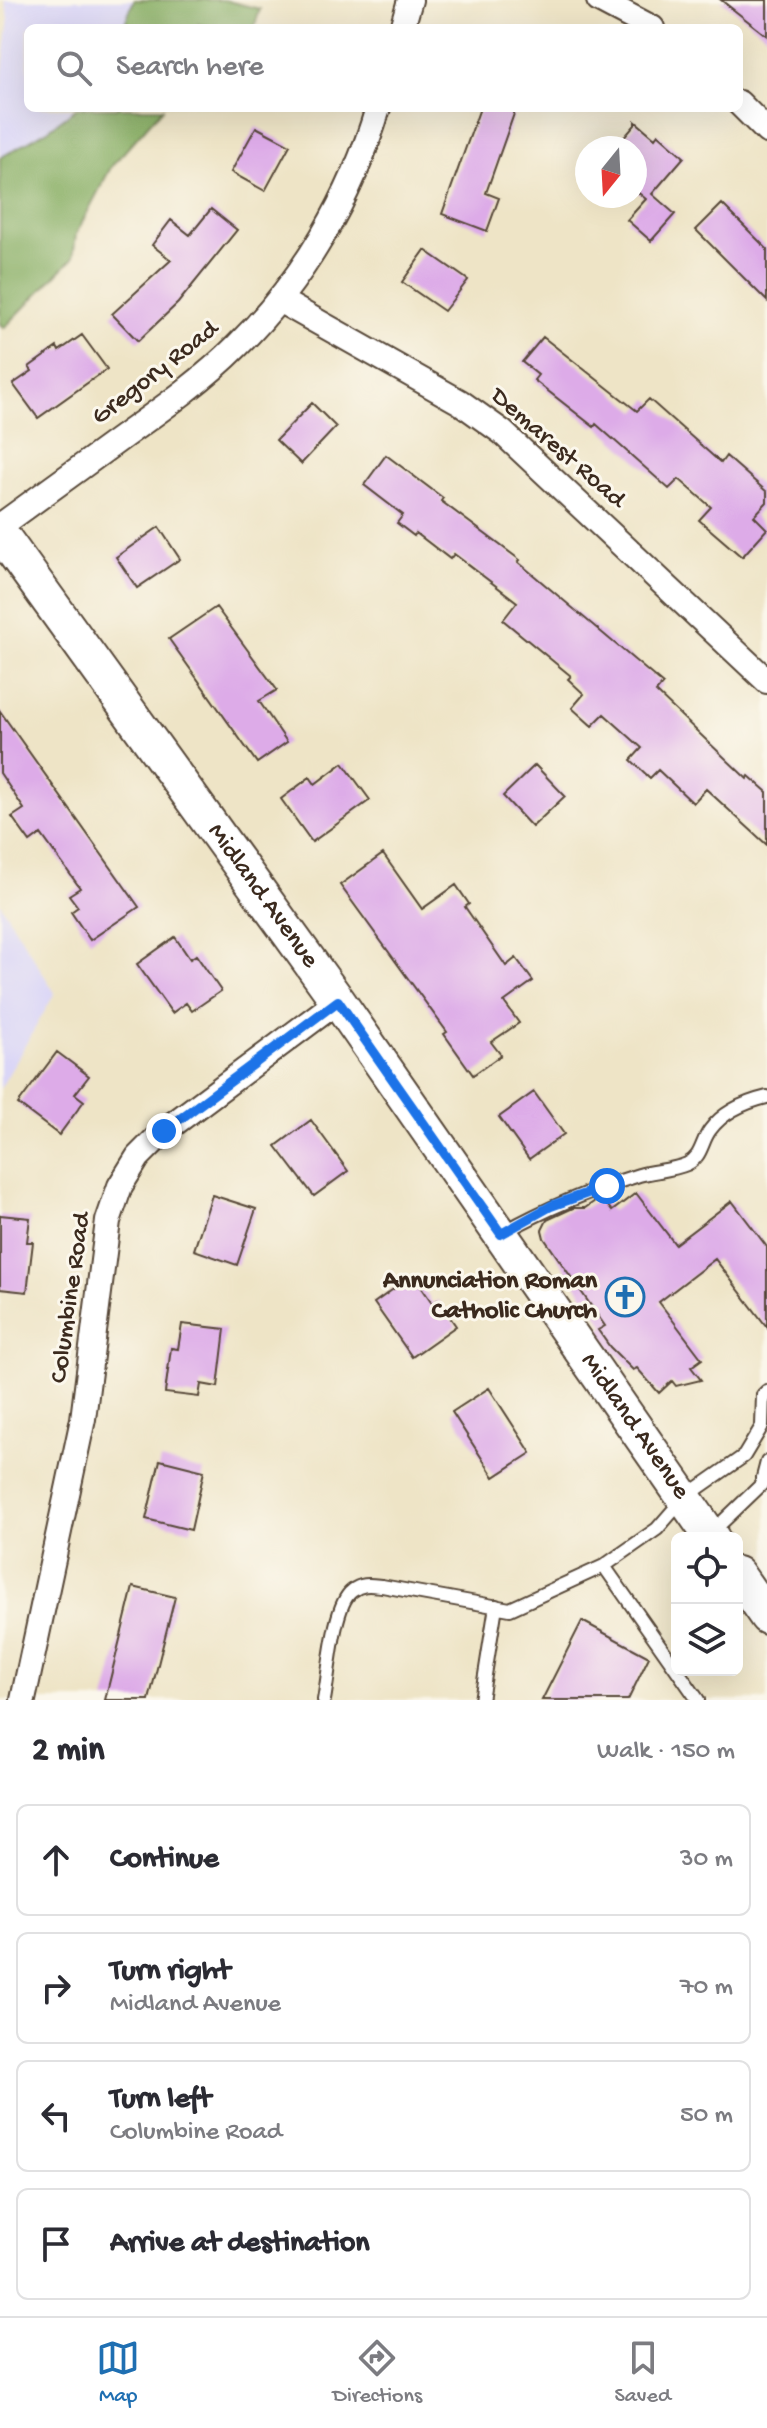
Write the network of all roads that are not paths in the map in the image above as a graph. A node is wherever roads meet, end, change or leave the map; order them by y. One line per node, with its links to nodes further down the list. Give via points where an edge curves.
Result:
1 (410, 0): 3 (street)
2 (599, 0): 4 (street)
3 (403, 24)
4 (644, 24)
5 (743, 106): 7 (street)
6 (377, 112): 8 (street, Gregory Road, via 346,193)
7 (764, 121)
8 (279, 300): 9 (street, Gregory Road, via 194,385); 11 (street, Demarest Road, via 460,402 502,432)
9 (0, 526)
10 (0, 533): 12 (street, Midland Avenue)
11 (767, 681)
12 (338, 1001): 14 (street, Midland Avenue); 27 (street, Columbine Road, via 164,1131 138,1157 120,1186 108,1221 83,1419)
13 (767, 1097): 14 (lane, via 724,1115 688,1164 658,1169 551,1206)
14 (501, 1234): 18 (street, Midland Avenue)
15 (767, 1391): 16 (lane, via 762,1426)
16 (744, 1456): 17 (lane); 18 (lane)
17 (767, 1460): 20 (lane, via 761,1485)
18 (684, 1498): 19 (street, Midland Avenue); 21 (lane, via 657,1529)
19 (708, 1532)
20 (715, 1532)
21 (604, 1566): 23 (lane, via 510,1609); 25 (lane)
22 (743, 1583): 24 (street)
23 (496, 1606): 28 (lane, via 382,1586 357,1587 341,1605); 29 (lane)
24 (767, 1617)
25 (671, 1661)
26 (681, 1676): 30 (lane)
27 (23, 1700)
28 (324, 1700)
29 (481, 1700)
30 (698, 1700)

